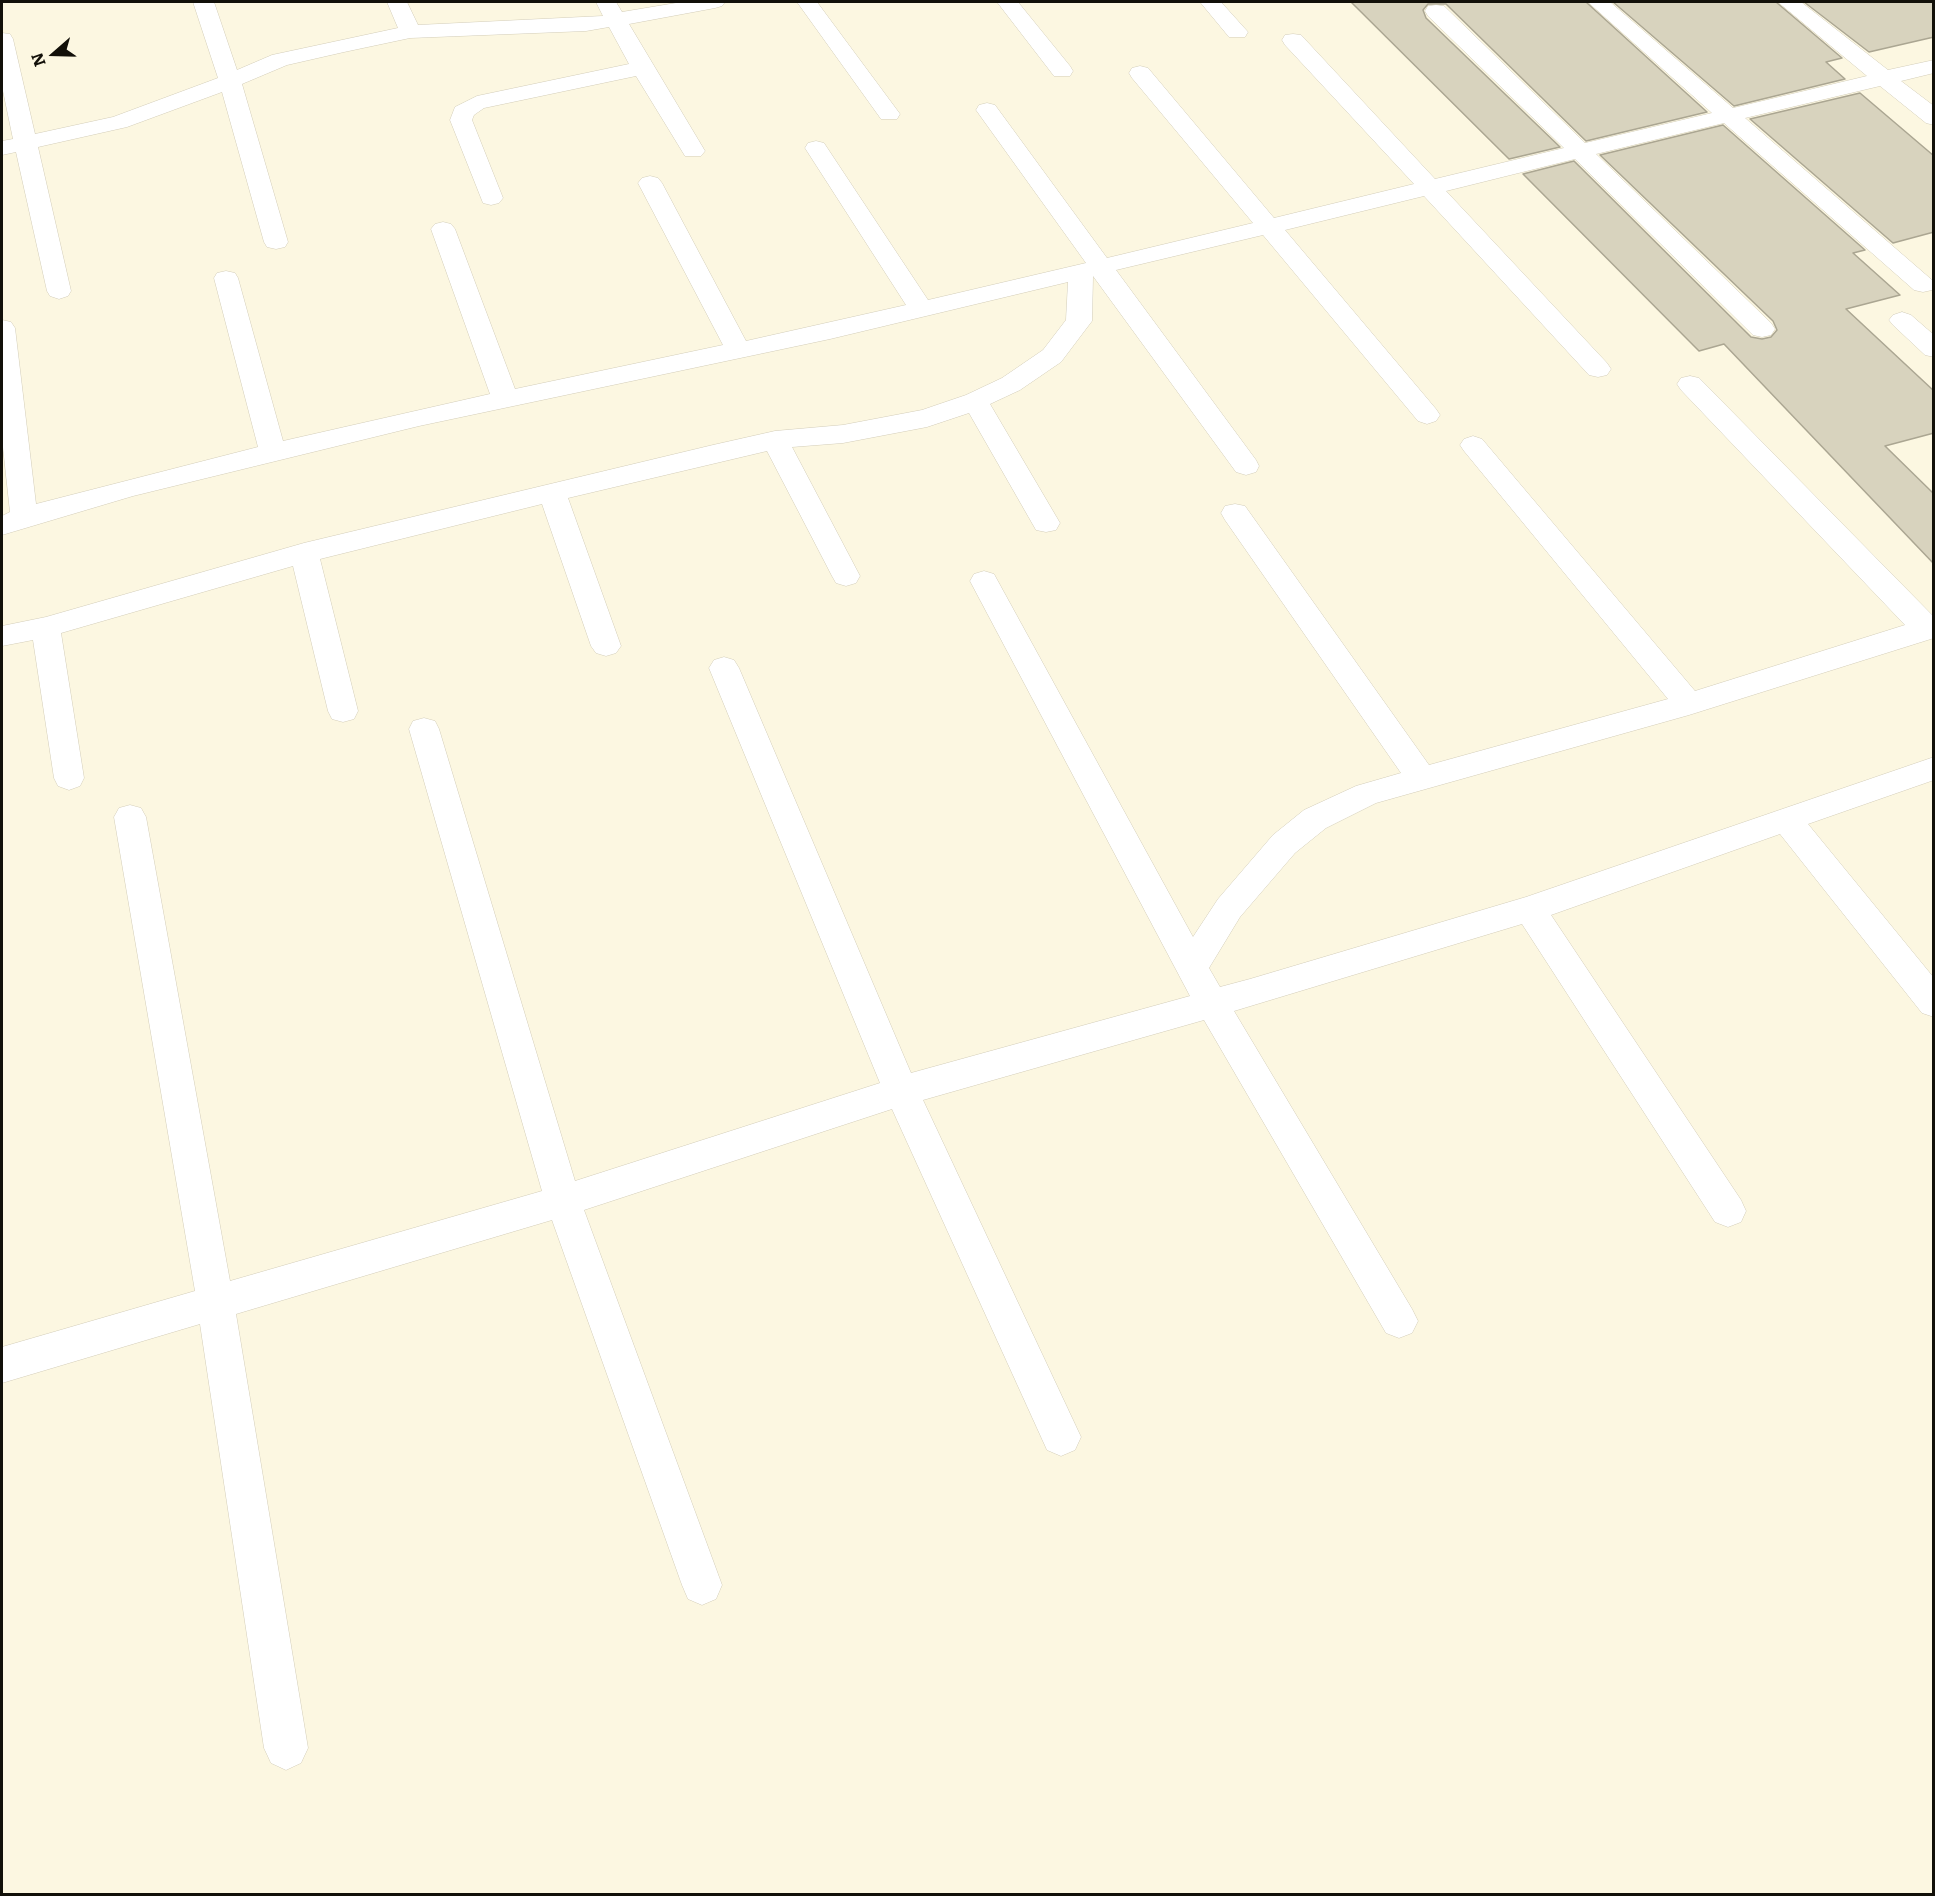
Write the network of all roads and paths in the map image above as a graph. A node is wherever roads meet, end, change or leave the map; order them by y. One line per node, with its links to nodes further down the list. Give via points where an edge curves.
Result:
1 (203, 2): 20 (street)
2 (397, 2): 11 (street)
3 (715, 2): 9 (street)
4 (807, 2): 22 (street)
5 (1007, 2): 17 (street)
6 (1210, 2): 12 (street)
7 (1598, 2): 23 (street)
8 (1788, 2): 19 (street)
9 (611, 11): 11 (street, via 559,27); 16 (street)
10 (1436, 11): 29 (street)
11 (410, 32): 20 (street, via 280,60)
12 (1237, 32)
13 (2, 39): 25 (street)
14 (1293, 40): 31 (street)
15 (1934, 66): 19 (street)
16 (642, 68): 28 (street); 32 (street, via 477,103 464,112 461,120)
17 (1062, 71)
18 (1140, 73): 33 (street)
19 (1884, 78): 23 (street); 24 (street)
20 (230, 80): 25 (street, via 157,110); 35 (street)
21 (987, 110): 36 (street)
22 (889, 114)
23 (1730, 116): 29 (street); 38 (street)
24 (1934, 118)
25 (26, 144): 26 (street); 39 (street)
26 (2, 148)
27 (816, 148): 40 (street)
28 (693, 151)
29 (1581, 152): 31 (street); 43 (street)
30 (650, 183): 44 (street)
31 (1430, 188): 33 (street); 46 (street)
32 (491, 198)
33 (1270, 227): 36 (street); 50 (street)
34 (443, 229): 48 (street)
35 (276, 242)
36 (1091, 269): 40 (street); 49 (street, via 1079,321 1052,356 1011,384); 54 (street)
37 (225, 278): 53 (street)
38 (1923, 285)
39 (59, 291)
40 (921, 309): 44 (street)
41 (1902, 320): 45 (street)
42 (2, 328): 57 (street)
43 (1762, 329)
44 (737, 348): 48 (street)
45 (1934, 349)
46 (1598, 369)
47 (1690, 384): 63 (street)
48 (505, 398): 53 (street)
49 (975, 401): 51 (street, via 927,418 881,428); 58 (street)
50 (1427, 415)
51 (775, 440): 55 (street); 60 (street)
52 (1473, 445): 67 (street)
53 (273, 454): 57 (street, via 131,487)
54 (1246, 466)
55 (552, 493): 59 (street); 65 (street)
56 (1235, 513): 71 (street)
57 (13, 521)
58 (1046, 523)
59 (304, 554): 62 (street); 68 (street)
60 (846, 576)
61 (984, 581): 76 (street)
62 (46, 627): 64 (street); 72 (street)
63 (1930, 628): 67 (street)
64 (2, 636)
65 (606, 646)
66 (724, 668): 79 (street)
67 (1689, 704): 71 (street)
68 (343, 711)
69 (424, 729): 80 (street)
70 (1934, 768): 74 (street)
71 (1421, 777): 76 (street, via 1367,794 1315,819 1284,844 1229,908)
72 (69, 778)
73 (130, 818): 82 (street)
74 (1786, 819): 75 (street); 78 (street)
75 (1530, 909): 77 (street); 81 (street)
76 (1192, 967): 77 (street)
77 (1212, 1004): 79 (street); 83 (street)
78 (1934, 1004)
79 (901, 1091): 80 (street); 85 (street)
80 (563, 1201): 82 (street); 86 (street)
81 (1728, 1211)
82 (215, 1302): 84 (street); 87 (street)
83 (1399, 1321)
84 (2, 1365)
85 (1061, 1437)
86 (702, 1585)
87 (286, 1748)

